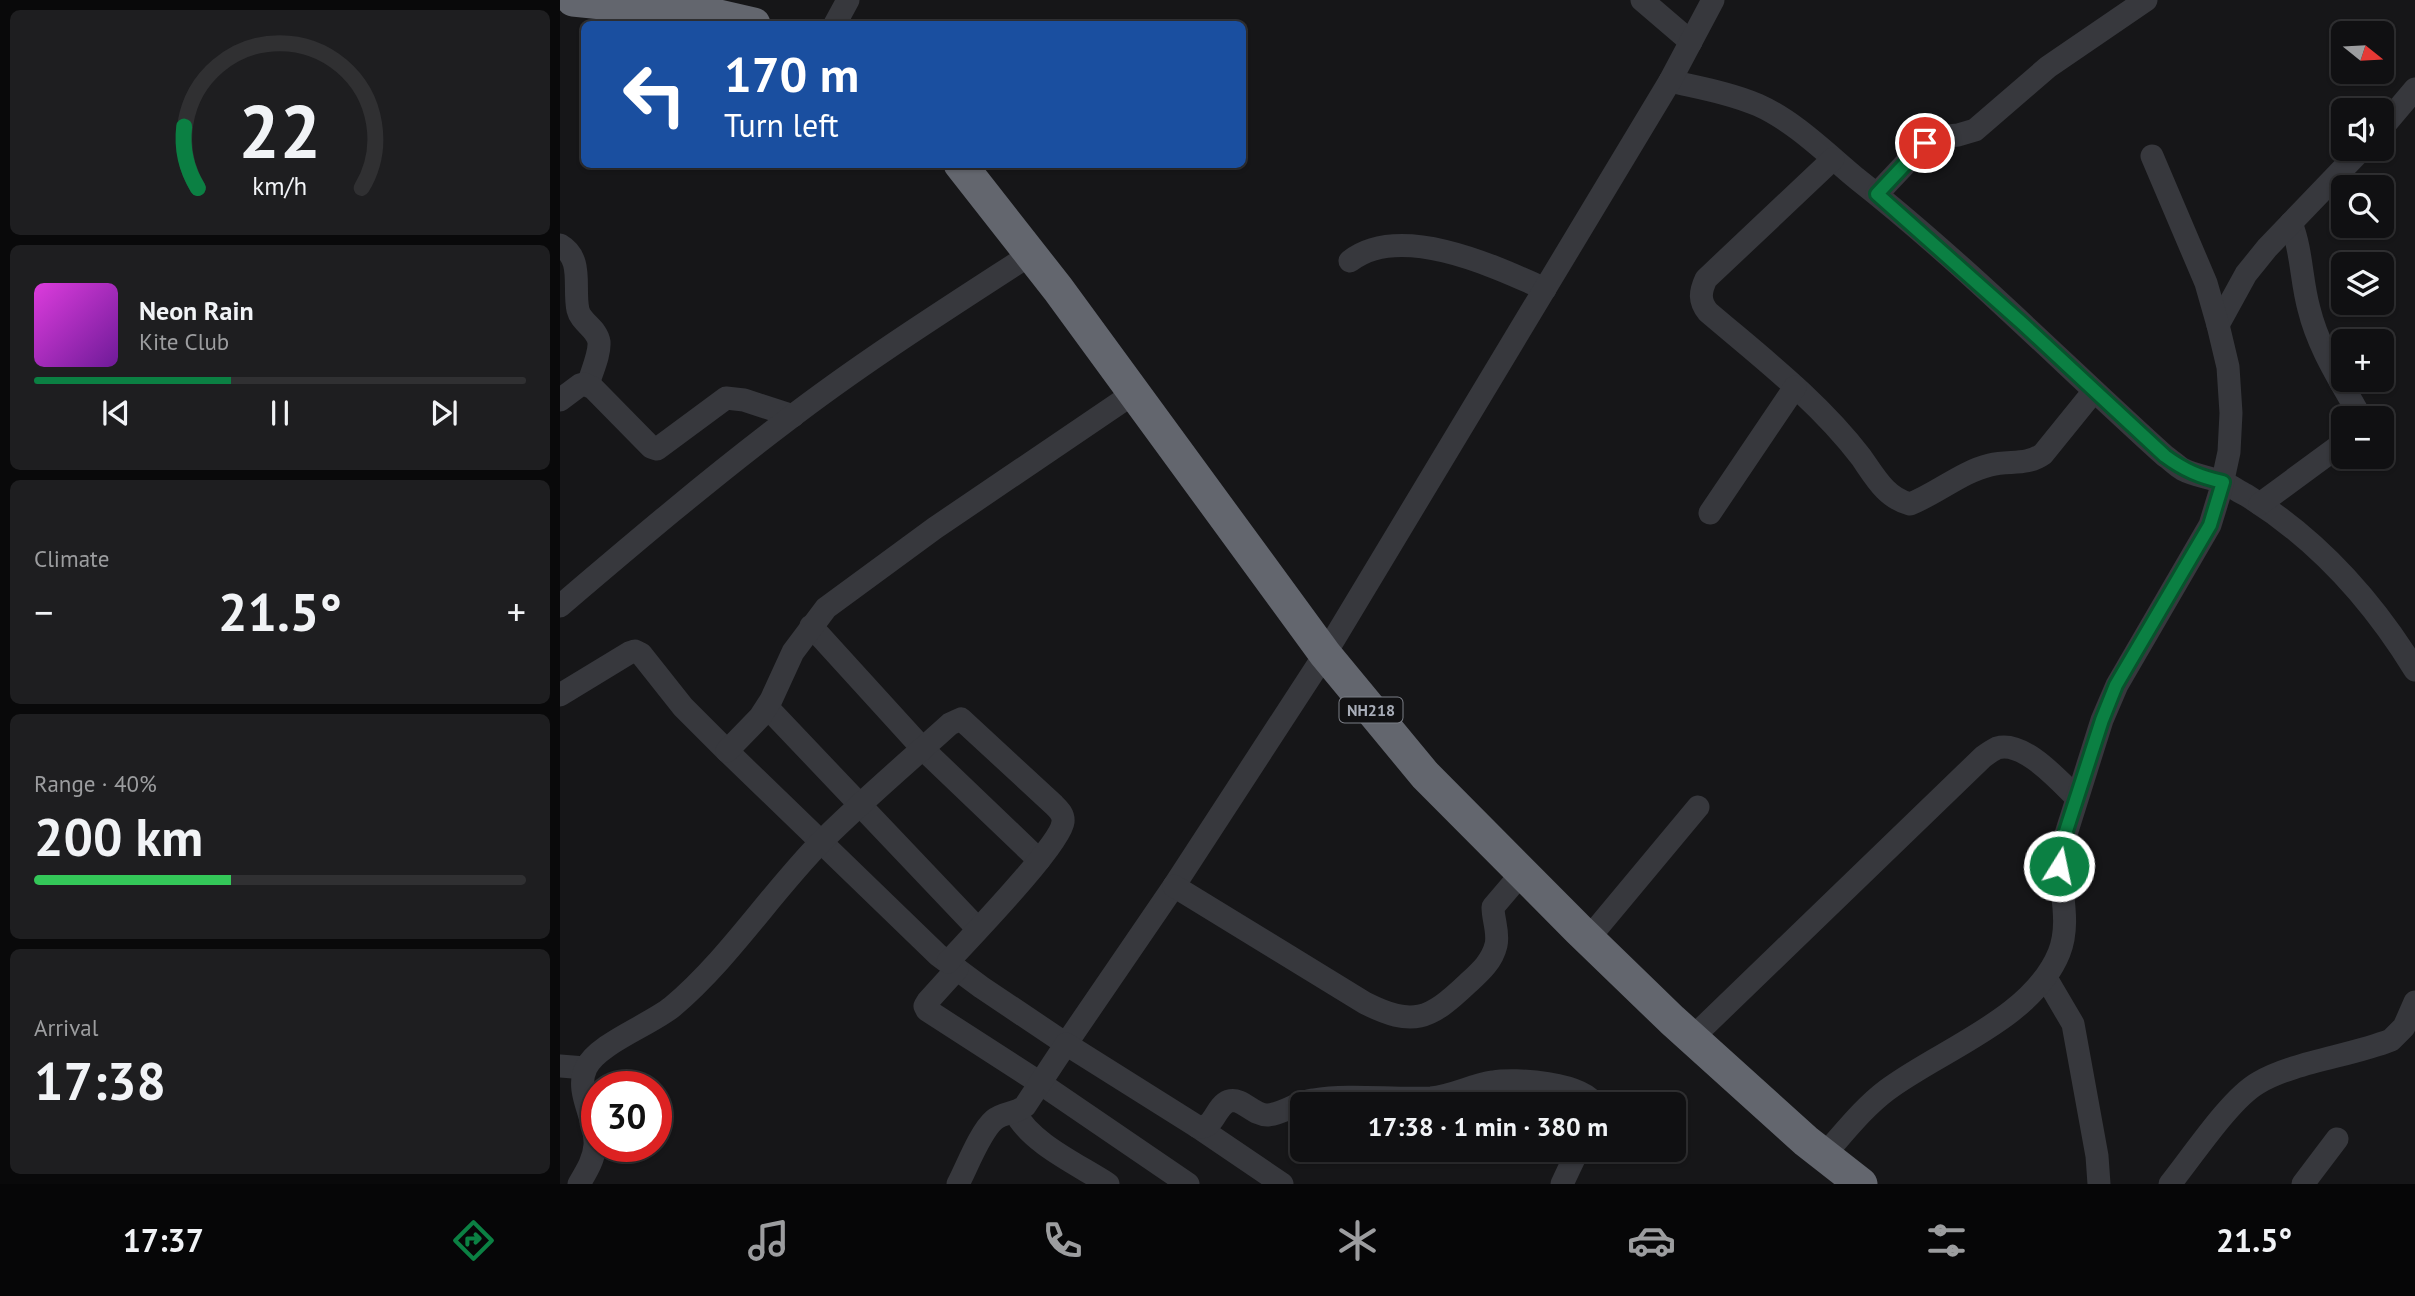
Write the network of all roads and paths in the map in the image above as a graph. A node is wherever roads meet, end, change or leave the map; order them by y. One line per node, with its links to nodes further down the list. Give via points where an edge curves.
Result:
1 (573, 0): 6 (highway)
2 (848, 0): 7 (street)
3 (1642, 0): 8 (street)
4 (1713, 0): 8 (street)
5 (2146, 0): 16 (street, via 2048,67 1975,130 1925,143)
6 (741, 21)
7 (837, 21)
8 (1691, 42): 9 (street)
9 (1670, 81): 13 (street, via 1759,106); 21 (street)
10 (2415, 89): 11 (street)
11 (2394, 114)
12 (2152, 156): 22 (street, via 2206,283)
13 (1833, 159): 16 (street); 24 (street, via 1706,279 1702,288 1703,306)
14 (2350, 161): 17 (street)
15 (963, 168): 19 (highway, NH218)
16 (1877, 194): 25 (street)
17 (2291, 223): 22 (street, via 2246,274); 28 (street, via 2321,346)
18 (560, 245): 23 (street, via 575,260 579,311 598,340)
19 (1031, 254): 26 (highway, NH218); 29 (street, via 885,349)
20 (1350, 261): 21 (street, via 1376,248 1422,248 1460,255)
21 (1545, 289): 36 (street)
22 (2218, 325): 31 (street, via 2228,367 2231,413)
23 (588, 385): 27 (street, via 580,385); 29 (street, via 657,449 726,398)
24 (1795, 387): 25 (street, via 1826,415 1883,488 1896,500 1910,503 1975,470 2033,461); 33 (street)
25 (2094, 391): 31 (street, via 2183,469)
26 (1134, 393): 35 (street, via 935,528 826,608); 36 (highway, NH218)
27 (560, 400)
28 (2354, 406)
29 (793, 416): 34 (street)
30 (2331, 452): 32 (street)
31 (2223, 482): 32 (street); 42 (street, via 2210,525 2116,685)
32 (2260, 504): 37 (street, via 2357,589)
33 (1710, 513)
34 (560, 606)
35 (811, 626): 39 (street); 40 (street)
36 (1325, 654): 47 (highway, NH218, via 1425,775); 48 (street)
37 (2415, 670)
38 (560, 695): 41 (street, via 635,651)
39 (767, 707): 41 (street); 43 (street)
40 (923, 748): 43 (street); 46 (street); 46 (street, via 961,719 1053,804 1063,821)
41 (727, 751): 45 (street)
42 (2077, 798): 52 (street, via 2060,853 2065,913 2060,951); 54 (street, via 2023,752 1996,748)
43 (859, 807): 45 (street); 49 (street)
44 (1698, 807): 50 (street)
45 (821, 842): 51 (street); 57 (street, via 671,1008 596,1055)
46 (1039, 860): 49 (street)
47 (1522, 873): 48 (street, via 1493,907 1497,940 1485,968 1445,1004 1428,1015 1409,1018 1389,1015 1365,1003); 50 (highway, NH218)
48 (1174, 886): 55 (street)
49 (978, 929): 51 (street)
50 (1588, 939): 54 (highway, NH218)
51 (953, 966): 55 (street); 58 (street, via 925,1006 927,1010)
52 (2046, 978): 65 (street, via 1974,1039 1887,1090); 74 (street, via 2073,1024)
53 (2415, 1002): 75 (street, via 2404,1027 2391,1040 2258,1083 2236,1101)
54 (1692, 1038): 65 (highway, NH218)
55 (1066, 1044): 58 (street); 63 (street)
56 (560, 1066): 57 (street)
57 (585, 1068): 67 (street, via 583,1086 595,1145 591,1164)
58 (1040, 1083): 62 (street, via 1025,1106); 70 (street)
59 (1460, 1092): 60 (street, via 1513,1080)
60 (1577, 1092)
61 (1290, 1107): 63 (street, via 1261,1115 1230,1101 1210,1124)
62 (1015, 1112): 68 (street, via 996,1117); 69 (street, via 1037,1138)
63 (1198, 1127): 71 (street)
64 (2337, 1139): 76 (street)
65 (1824, 1155): 73 (highway, NH218)
66 (1572, 1162): 72 (street)
67 (579, 1184)
68 (958, 1184)
69 (1108, 1184)
70 (1188, 1184)
71 (1282, 1184)
72 (1562, 1184)
73 (1860, 1184)
74 (2099, 1184)
75 (2170, 1184)
76 (2303, 1184)

